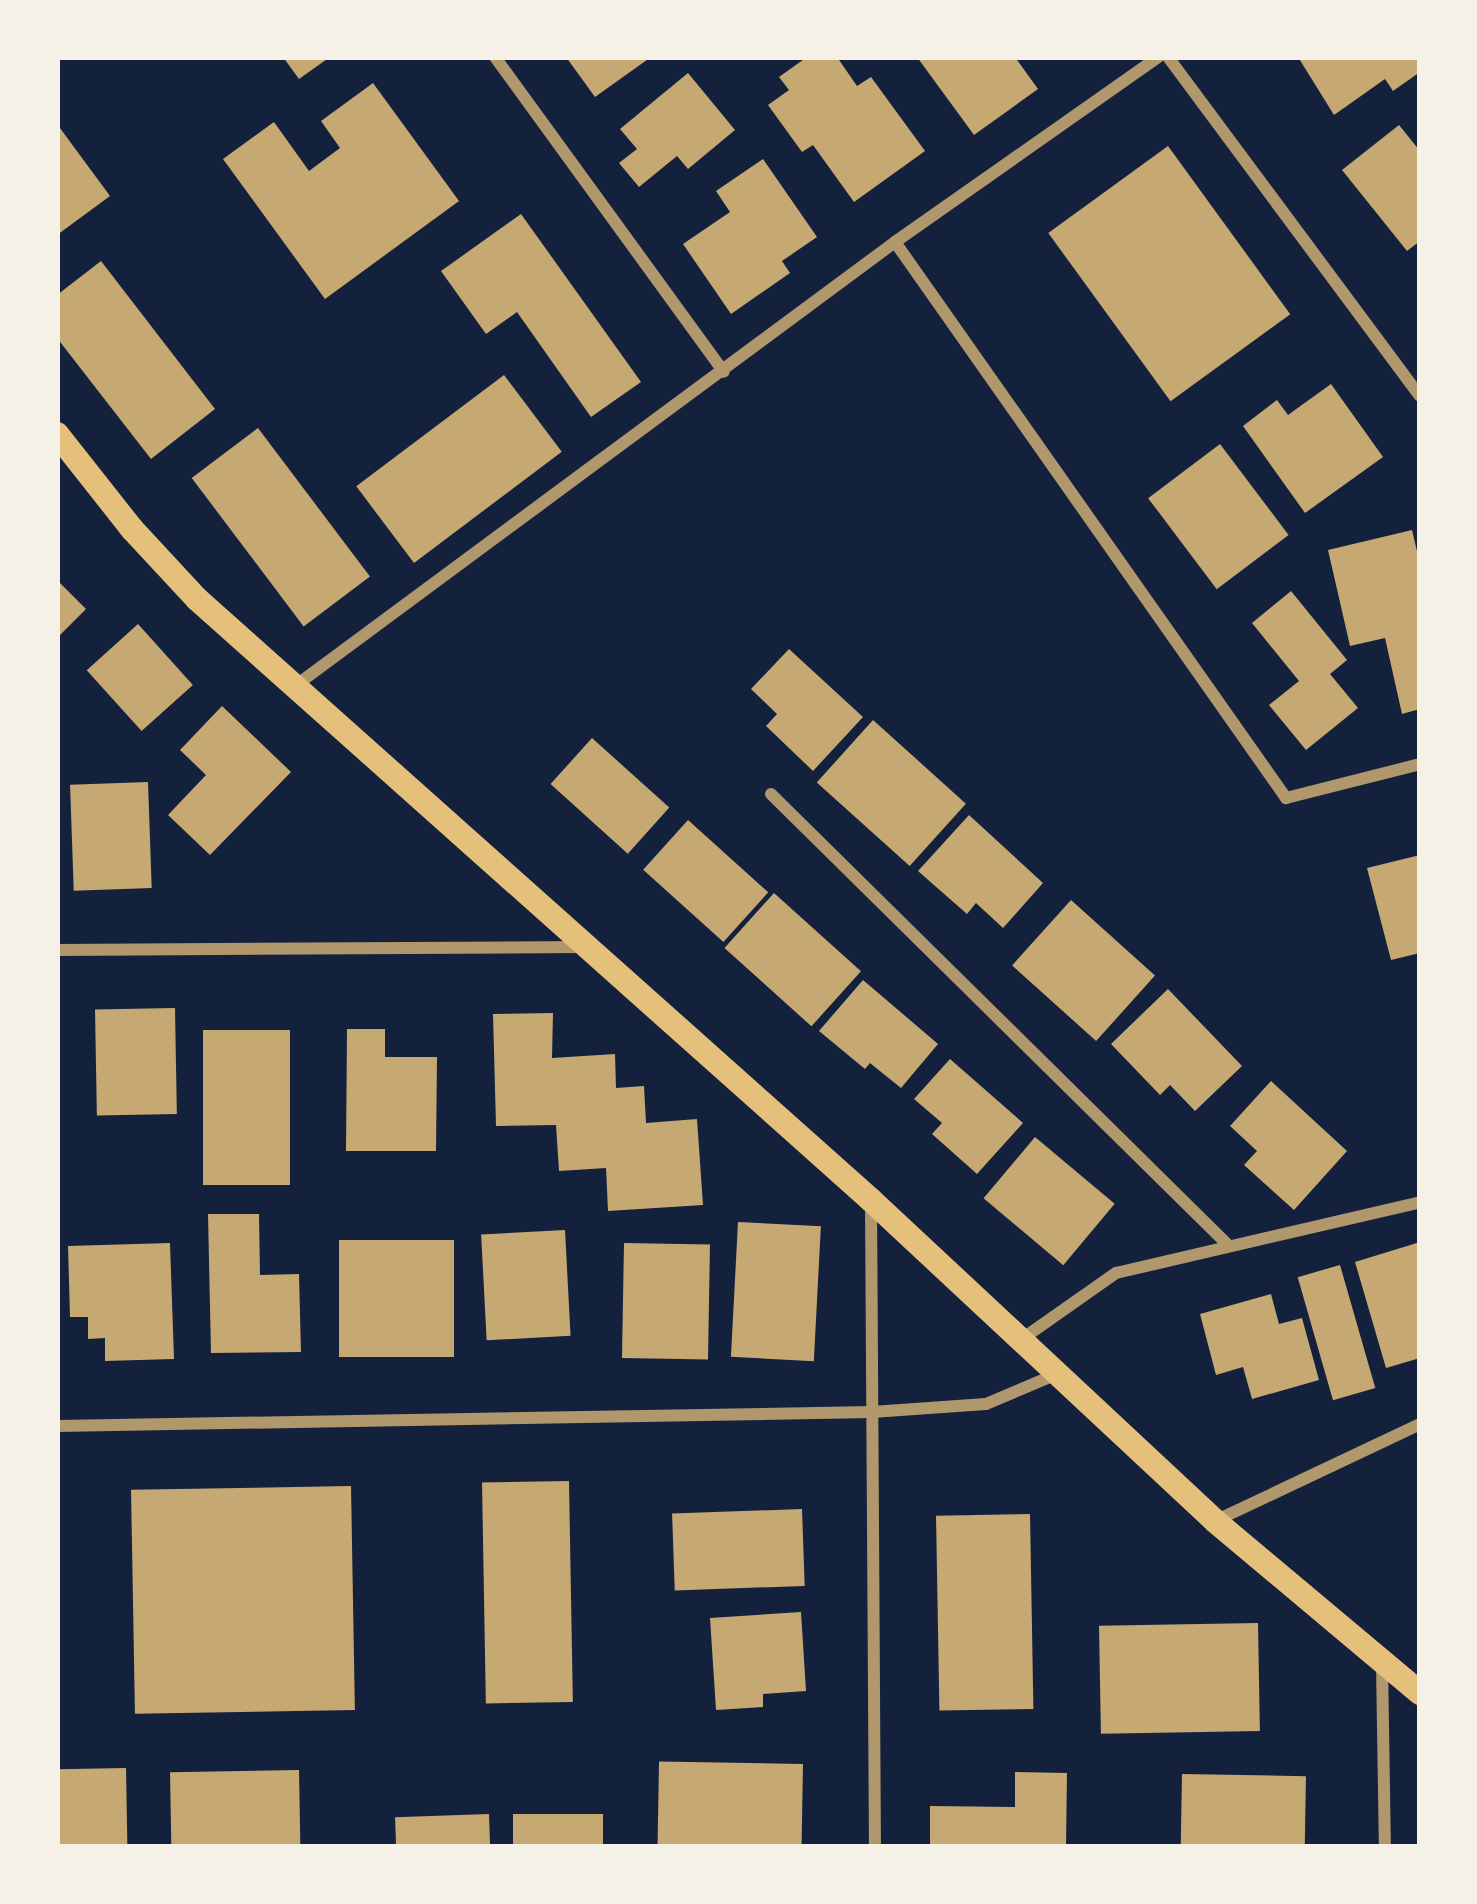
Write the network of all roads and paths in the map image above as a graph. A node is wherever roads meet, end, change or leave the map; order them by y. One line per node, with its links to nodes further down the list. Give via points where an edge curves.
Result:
1 (495, 57): 5 (street)
2 (1158, 57): 4 (street)
3 (1168, 57): 6 (street)
4 (896, 242): 5 (street); 9 (street, via 1286,798)
5 (724, 372): 8 (street)
6 (1420, 396)
7 (57, 434): 8 (main road, via 132,529)
8 (294, 687): 11 (main road)
9 (1420, 764)
10 (771, 794): 15 (street)
11 (591, 947): 12 (street); 13 (main road)
12 (57, 950)
13 (871, 1200): 16 (main road); 18 (street)
14 (1420, 1202): 15 (street)
15 (1227, 1244): 16 (street, via 1116,1274)
16 (1022, 1339): 17 (main road)
17 (1058, 1374): 18 (street, via 986,1405); 21 (main road)
18 (872, 1412): 20 (street); 24 (street)
19 (1420, 1424): 21 (street)
20 (57, 1426)
21 (1215, 1521): 22 (main road)
22 (1382, 1662): 23 (main road); 25 (street)
23 (1420, 1694)
24 (875, 1847)
25 (1385, 1847)

